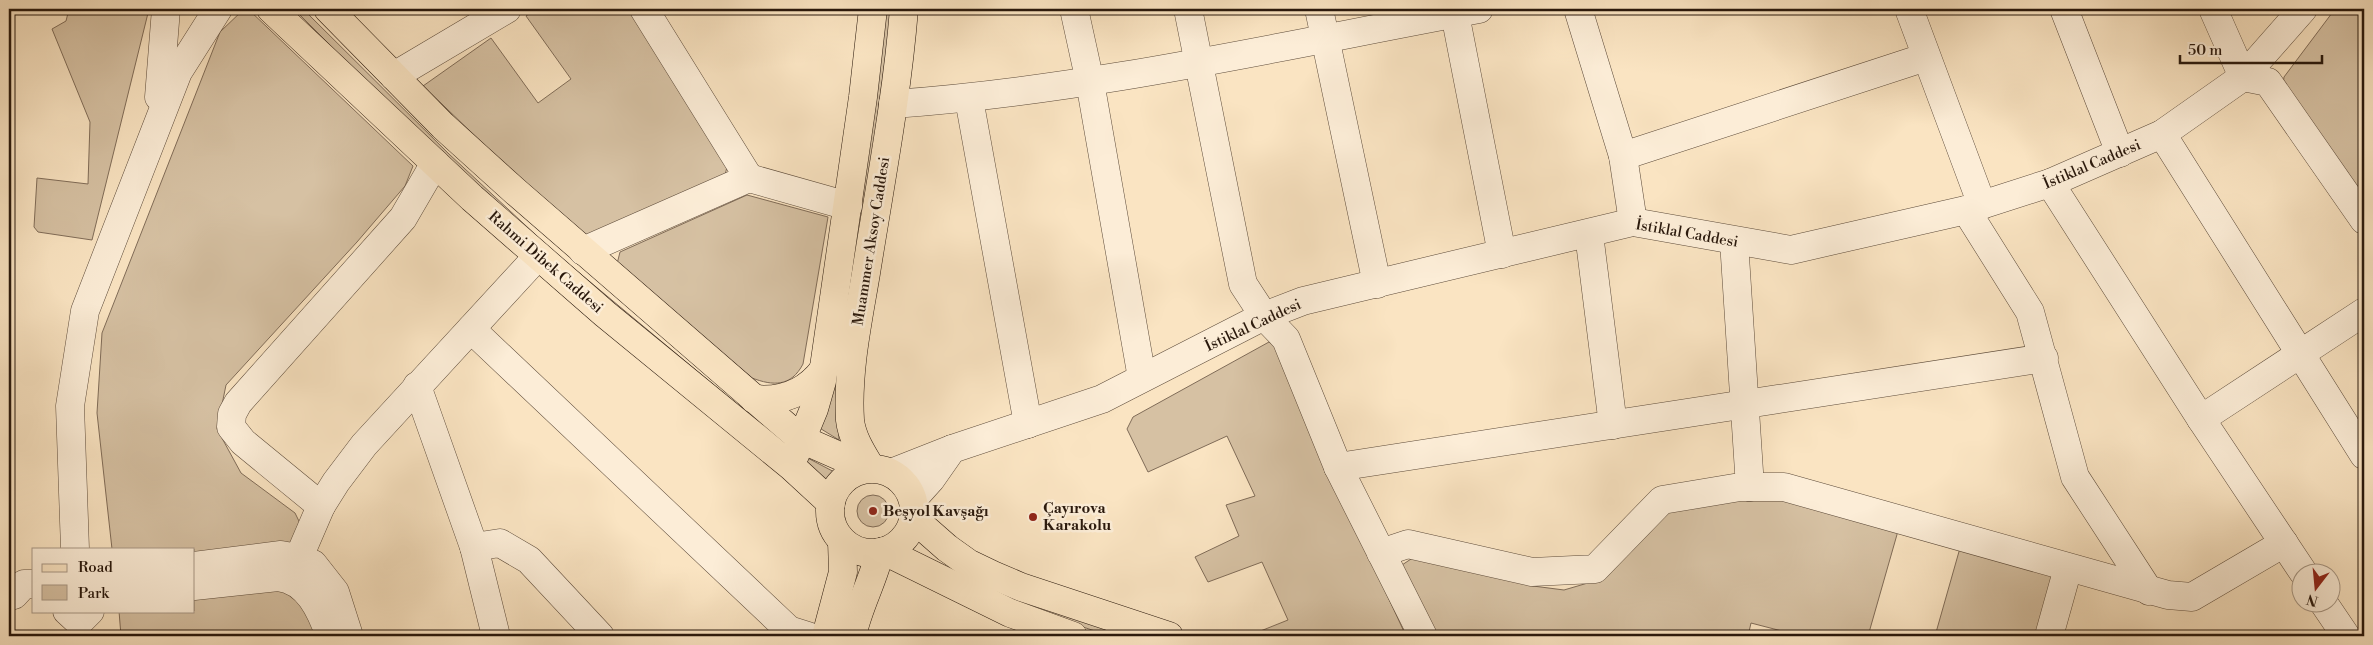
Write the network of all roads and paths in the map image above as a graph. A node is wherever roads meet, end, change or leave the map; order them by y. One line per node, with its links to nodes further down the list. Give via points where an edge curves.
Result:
1 (166, 9): 26 (street)
2 (218, 9): 26 (street, via 178,72)
3 (271, 9): 30 (main road, Rahmi Dibek Caddesi)
4 (328, 9): 21 (main road)
5 (507, 9): 21 (street)
6 (644, 9): 31 (street)
7 (873, 9): 33 (main road)
8 (904, 9): 25 (main road, Muammer Aksoy Caddesi)
9 (1074, 9): 23 (street)
10 (1188, 9): 20 (street)
11 (1319, 9): 18 (street)
12 (1578, 9): 29 (street)
13 (1908, 9): 19 (street)
14 (2064, 9): 28 (street)
15 (2213, 9): 22 (street)
16 (2303, 9): 22 (street, İstiklal Caddesi)
17 (1463, 10): 18 (street); 40 (street)
18 (1324, 38): 20 (street); 42 (street)
19 (1926, 57): 29 (street); 34 (street)
20 (1200, 61): 23 (street); 44 (street, via 1244,284)
21 (394, 76): 39 (main road, via 443,126)
22 (2243, 77): 27 (street, İstiklal Caddesi); 35 (street, via 2268,82)
23 (1090, 82): 24 (street); 49 (street)
24 (969, 99): 25 (street); 54 (street)
25 (893, 104): 61 (main road, Muammer Aksoy Caddesi, via 854,344 850,389 850,422 856,442)
26 (156, 129): 69 (street, via 85,312 70,406)
27 (2162, 134): 28 (street, İstiklal Caddesi); 46 (street)
28 (2120, 153): 32 (street, İstiklal Caddesi)
29 (1623, 156): 36 (street)
30 (435, 163): 41 (main road, Rahmi Dibek Caddesi); 64 (street, via 403,218 238,402 232,414 231,427 243,442)
31 (749, 178): 33 (street); 39 (street)
32 (2050, 183): 34 (street, İstiklal Caddesi); 53 (street)
33 (848, 206): 48 (main road)
34 (1974, 207): 38 (street, İstiklal Caddesi, via 1791,250); 47 (street, via 2030,312)
35 (2364, 220)
36 (1633, 222): 37 (street, İstiklal Caddesi); 38 (street, İstiklal Caddesi)
37 (1589, 234): 40 (street, İstiklal Caddesi); 55 (street)
38 (1734, 241): 52 (street)
39 (583, 251): 51 (main road)
40 (1502, 254): 42 (street, İstiklal Caddesi)
41 (538, 256): 45 (street); 59 (main road, Rahmi Dibek Caddesi)
42 (1377, 284): 44 (street, İstiklal Caddesi, via 1303,301)
43 (2364, 312): 46 (street)
44 (1264, 316): 49 (street, İstiklal Caddesi); 60 (street, via 1286,339)
45 (471, 329): 50 (street); 83 (street, via 789,630)
46 (2300, 355): 53 (street); 58 (street)
47 (2044, 358): 52 (street); 77 (street, via 2075,477)
48 (824, 369): 51 (main road, via 814,382 791,396 772,401); 56 (main road, via 819,396)
49 (1142, 378): 54 (street, İstiklal Caddesi, via 1102,399)
50 (417, 386): 64 (street, via 364,445); 68 (street)
51 (754, 399): 56 (main road)
52 (1745, 404): 55 (street); 62 (street)
53 (2201, 419): 67 (street)
54 (1028, 424): 57 (street, İstiklal Caddesi)
55 (1613, 425): 60 (street)
56 (801, 439): 59 (main road); 61 (main road)
57 (952, 449): 61 (street, İstiklal Caddesi); 65 (street)
58 (2364, 455)
59 (792, 466): 63 (main road, Rahmi Dibek Caddesi)
60 (1338, 467): 71 (street)
61 (873, 471): 63 (main road, via 846,477 838,486); 65 (main road, via 902,481)
62 (1750, 487): 71 (street, via 1662,500 1595,569 1532,572 1408,544); 75 (street, via 1784,487)
63 (831, 504): 66 (main road, via 833,526)
64 (321, 506): 74 (street)
65 (913, 509): 70 (main road, via 903,540); 87 (main road, via 947,548 968,563 1020,587)
66 (842, 540): 70 (main road, via 866,552); 84 (main road, via 843,572)
67 (2284, 543): 72 (street); 77 (street, via 2192,597)
68 (474, 547): 81 (street); 82 (street, via 500,543 529,560)
69 (75, 548)
70 (882, 552): 85 (main road, via 855,619); 86 (main road, via 1010,613)
71 (1381, 553): 88 (street)
72 (2296, 562)
73 (195, 566): 74 (street, via 281,555)
74 (294, 568): 76 (street, via 278,577); 79 (street, via 324,617); 80 (street, via 313,564 335,592)
75 (2068, 568): 77 (street); 89 (street)
76 (195, 586)
77 (2149, 591)
78 (2330, 612): 90 (street)
79 (330, 636)
80 (349, 636)
81 (496, 636)
82 (600, 636)
83 (808, 636)
84 (826, 636)
85 (852, 636)
86 (1073, 636)
87 (1169, 636)
88 (1423, 636)
89 (2050, 636)
90 (2346, 636)

